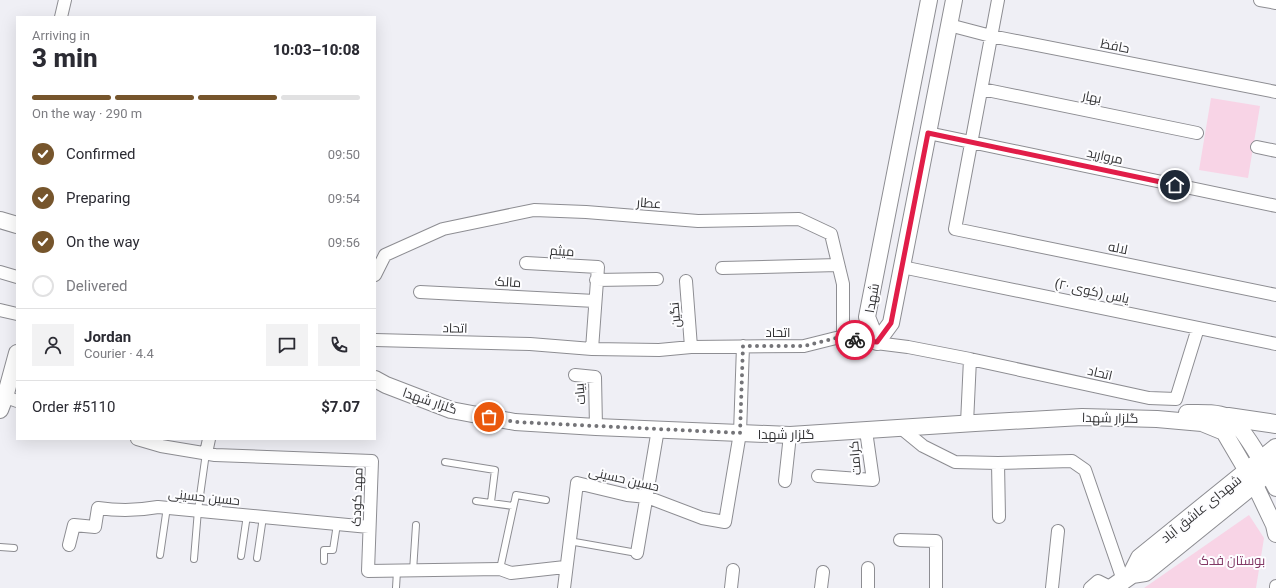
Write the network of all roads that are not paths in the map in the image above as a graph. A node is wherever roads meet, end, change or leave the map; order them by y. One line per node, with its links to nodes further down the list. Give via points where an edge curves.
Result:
1 (65, 0): 7 (street)
2 (929, 0): 38 (street, شهدا, via 867,317)
3 (954, 0): 8 (street, شهدا)
4 (998, 0): 9 (street)
5 (1260, 0): 6 (street)
6 (1276, 3)
7 (62, 16)
8 (949, 25): 9 (street, حافظ); 12 (street, شهدا)
9 (991, 36): 10 (street); 11 (street, حافظ)
10 (982, 90): 13 (street, بهار); 14 (street)
11 (1276, 92)
12 (928, 133): 14 (street, مروارید); 22 (street, شهدا)
13 (1197, 133)
14 (972, 142): 17 (street, مروارید); 31 (street, لاله, via 955,229)
15 (1258, 147): 16 (street)
16 (1276, 151)
17 (1276, 206)
18 (0, 220): 19 (street)
19 (16, 225)
20 (526, 263): 28 (street, میثم, via 598,267)
21 (838, 265): 23 (street); 25 (street, عطار, via 831,234 799,219 698,220 534,210 443,229 385,255); 36 (street, عطار, via 843,284)
22 (902, 267): 35 (street, یاس (کوی ۲۰)); 38 (street, شهدا, via 891,323)
23 (722, 268)
24 (0, 272): 26 (street)
25 (376, 272)
26 (16, 277)
27 (657, 279): 28 (street)
28 (596, 280): 32 (street)
29 (686, 281): 41 (street, نگین)
30 (420, 292): 32 (street, مالک)
31 (1276, 295)
32 (595, 301): 42 (street)
33 (0, 310): 34 (street)
34 (16, 314)
35 (1198, 328): 39 (street, یاس (کوی ۲۰)); 44 (street, اتحاد, via 1176,399 1149,398)
36 (843, 339): 38 (street, اتحاد); 40 (street, اتحاد, via 836,338 804,346)
37 (376, 340): 42 (street, اتحاد, via 530,344)
38 (877, 342): 44 (street, اتحاد)
39 (1276, 344)
40 (743, 346): 41 (street, اتحاد); 56 (street)
41 (692, 347): 42 (street, اتحاد, via 659,350)
42 (592, 349)
43 (16, 357): 47 (street)
44 (970, 359): 50 (street)
45 (575, 375): 52 (street, بیات, via 595,377)
46 (376, 380): 52 (street, گلزار شهدا, via 451,410 515,422)
47 (6, 401)
48 (1228, 417): 49 (street, via 1210,413 1188,413); 51 (main road); 64 (street, via 1238,427)
49 (1157, 419): 50 (street, گلزار شهدا, via 1082,417); 64 (street, via 1202,423 1224,432)
50 (967, 423): 53 (street, گلزار شهدا)
51 (1276, 424)
52 (596, 427): 54 (street, گلزار شهدا)
53 (901, 428): 55 (street, گلزار شهدا); 63 (street, via 923,446 955,462)
54 (658, 430): 56 (street, گلزار شهدا); 67 (street)
55 (866, 431): 57 (street, گلزار شهدا); 65 (street, کرامت, via 873,480)
56 (740, 433): 57 (street, گلزار شهدا); 67 (street, حسین حسینی, via 725,522 702,518)
57 (790, 435): 66 (street)
58 (140, 440): 61 (street, مهد کودک)
59 (209, 440): 61 (street)
60 (1276, 448): 64 (main road, شهدای عاشق آباد)
61 (206, 453): 73 (lane); 79 (street, مهد کودک, via 372,461)
62 (445, 462): 70 (lane, via 495,470)
63 (998, 463): 76 (street); 100 (street, via 1072,461 1085,470)
64 (1264, 473): 81 (street); 100 (main road, شهدای عاشق آباد, via 1140,558)
65 (818, 476)
66 (785, 481)
67 (647, 497): 83 (street, حسین حسینی, via 577,483); 87 (street)
68 (546, 500): 71 (lane, via 516,495)
69 (476, 501): 70 (lane)
70 (491, 502): 71 (lane)
71 (513, 506): 95 (lane)
72 (167, 508): 73 (street, حسین حسینی); 84 (street, حسین حسینی, via 158,506 118,511 98,508 95,527 74,525); 88 (lane)
73 (198, 510): 74 (street, حسین حسینی); 91 (lane)
74 (247, 515): 75 (street, حسین حسینی); 89 (lane)
75 (263, 517): 77 (street, حسین حسینی); 90 (lane)
76 (999, 517)
77 (337, 524): 79 (street, حسین حسینی); 92 (lane, via 333,550 324,550)
78 (416, 525): 98 (lane)
79 (369, 528): 97 (street, مهد کودک, via 368,571)
80 (1058, 531): 107 (street)
81 (1276, 534)
82 (900, 540): 106 (street, via 936,541)
83 (570, 542): 87 (lane); 93 (street, حسین حسینی)
84 (69, 546)
85 (0, 547): 86 (lane)
86 (14, 548)
87 (637, 553)
88 (160, 555)
89 (240, 556)
90 (257, 558)
91 (194, 559)
92 (324, 561)
93 (566, 567): 95 (street, مهد کودک, via 511,573); 102 (street, حسین حسینی)
94 (868, 568): 105 (street)
95 (500, 569): 98 (street, مهد کودک)
96 (733, 570): 103 (street)
97 (397, 571): 98 (street, مهد کودک); 101 (lane)
98 (413, 571)
99 (823, 572): 104 (street)
100 (1120, 583): 108 (street, via 1098,582)
101 (396, 588)
102 (564, 588)
103 (731, 588)
104 (821, 588)
105 (868, 588)
106 (936, 588)
107 (1052, 588)
108 (1090, 588)

